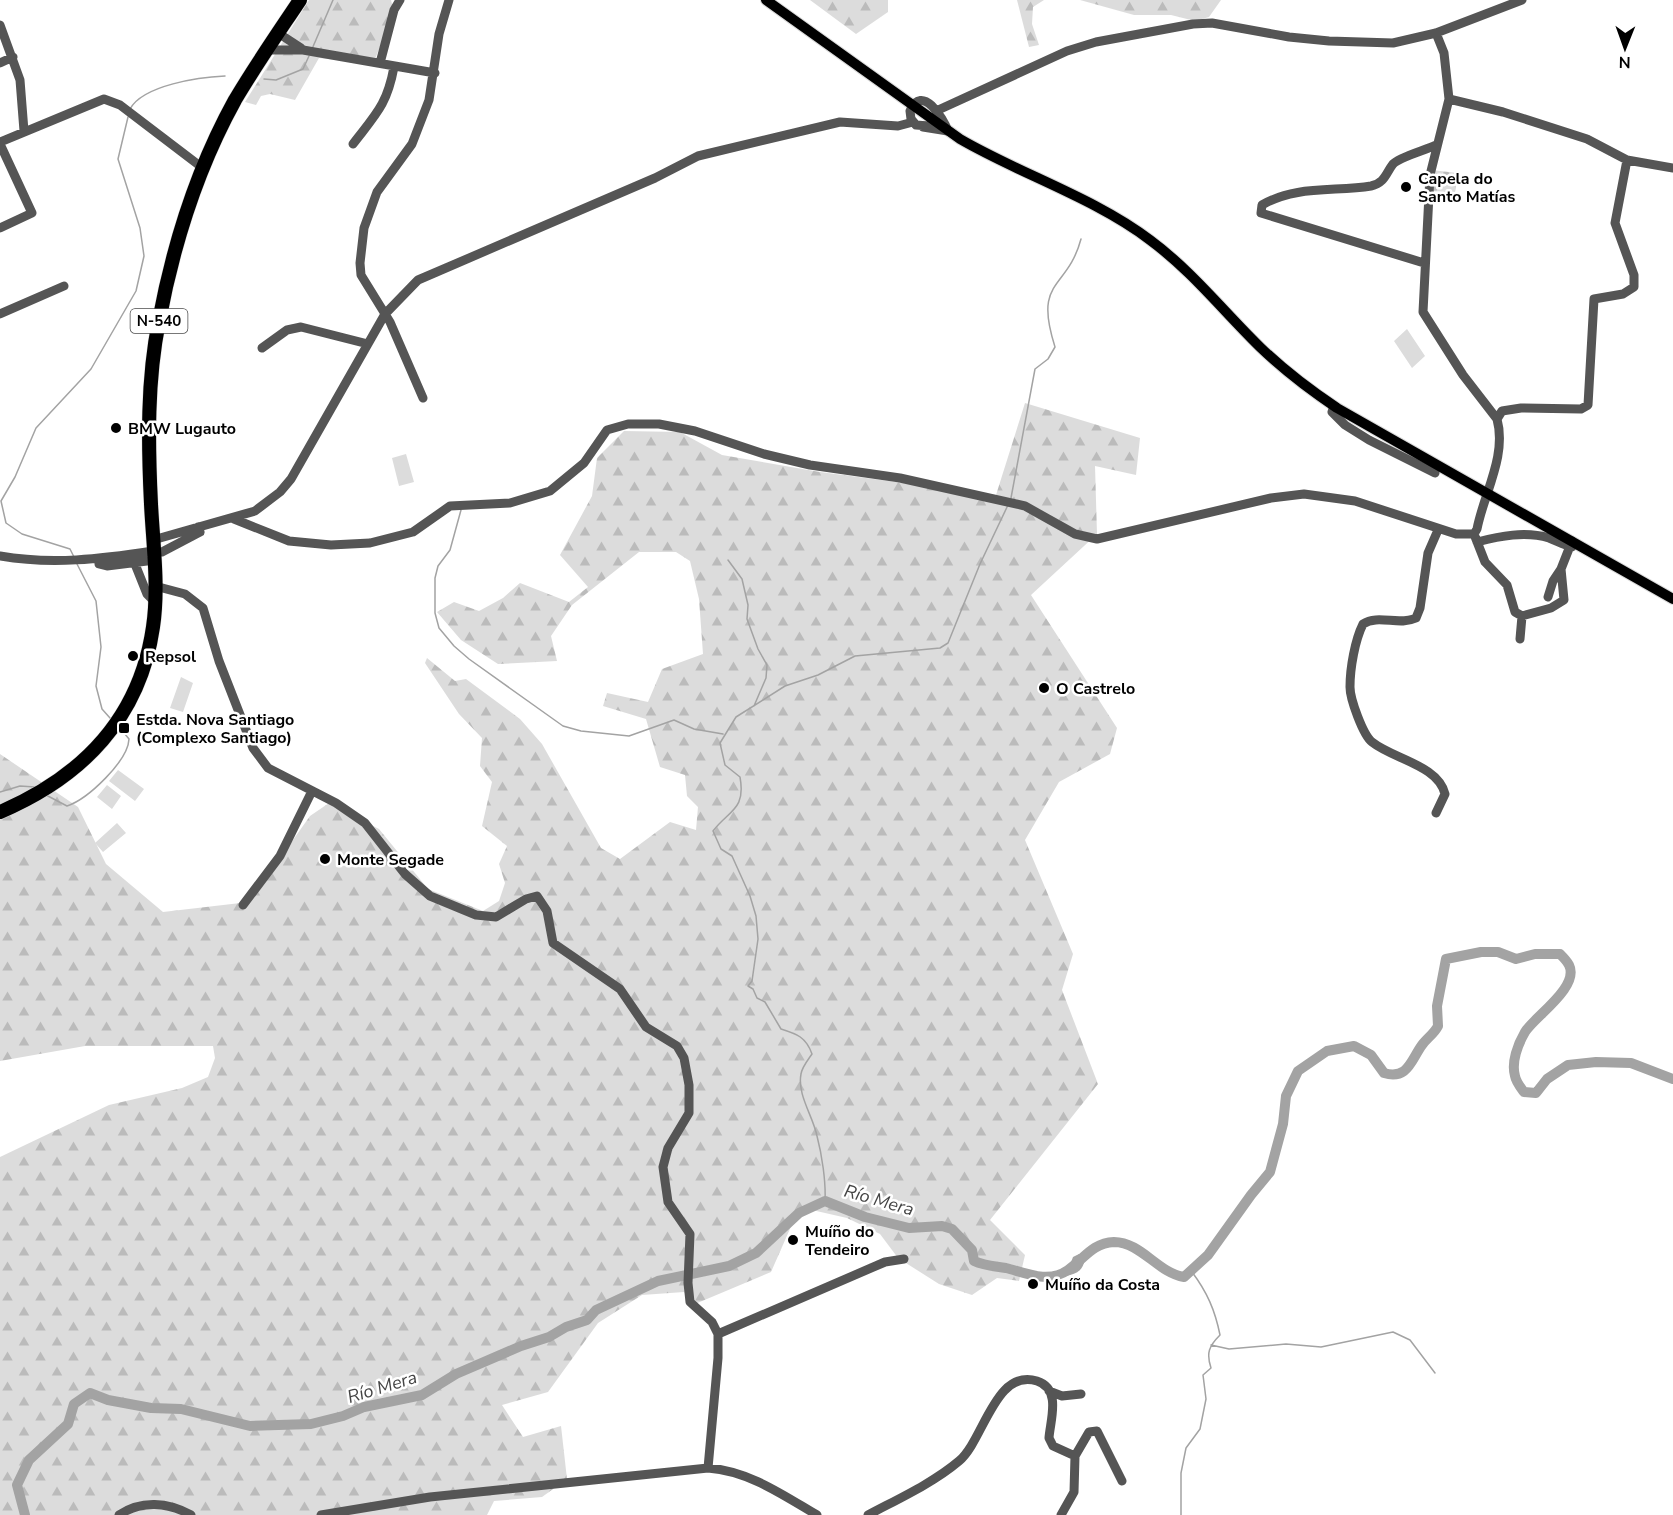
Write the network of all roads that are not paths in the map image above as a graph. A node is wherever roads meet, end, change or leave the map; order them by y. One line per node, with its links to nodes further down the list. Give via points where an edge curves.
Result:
1 (300, 0): 7 (highway, N-540)
2 (400, 0): 13 (street)
3 (449, 0): 15 (street, via 439,34)
4 (766, 0): 16 (main road)
5 (1522, 0): 8 (street)
6 (0, 25): 11 (street)
7 (278, 33): 9 (highway, N-540); 10 (street)
8 (1436, 33): 17 (street, via 1444,53); 20 (street, via 1393,43 1329,41 1212,22 1193,24 1067,51)
9 (267, 50): 10 (street); 29 (highway, N-540, via 234,102)
10 (303, 50): 13 (street)
11 (13, 57): 12 (street); 22 (street, via 20,80)
12 (0, 63)
13 (380, 63): 14 (street)
14 (394, 67): 15 (street); 25 (street, via 390,92 382,108)
15 (435, 73): 34 (street, via 412,144 376,192 364,228 362,275)
16 (900, 97): 18 (street); 19 (main road)
17 (1449, 99): 26 (street); 27 (street, via 1577,136)
18 (922, 100): 19 (street); 20 (street, via 931,103)
19 (912, 115): 20 (main road); 21 (street); 34 (street, via 898,126 840,122 698,156 418,280)
20 (935, 116): 21 (street); 23 (main road)
21 (923, 127): 23 (street)
22 (24, 131): 24 (street); 29 (street, via 104,99 120,105)
23 (948, 131): 38 (main road, via 1148,237 1210,293 1260,347)
24 (0, 143): 30 (street, via 32,213)
25 (353, 144)
26 (1436, 145): 31 (street); 31 (street, via 1394,163 1381,182 1372,186 1300,192 1262,205 1261,213)
27 (1627, 160): 28 (street); 39 (street, via 1615,223 1634,274 1634,287 1623,294 1594,299 1588,405 1581,409 1521,408 1502,411)
28 (1673, 168)
29 (204, 169): 47 (highway, N-540, via 177,247 155,346 149,448)
30 (0, 228)
31 (1424, 262): 39 (street, via 1422,312)
32 (64, 286): 33 (street)
33 (0, 314)
34 (385, 314): 35 (street); 37 (street)
35 (368, 344): 36 (street, via 300,327 287,330); 42 (street, via 291,479 255,512)
36 (262, 348)
37 (423, 398)
38 (1334, 406): 40 (street, via 1332,412 1345,425); 41 (main road)
39 (1497, 419): 41 (street, via 1500,448)
40 (1435, 473)
41 (1487, 493): 45 (street); 46 (main road)
42 (234, 519): 43 (street); 44 (street, via 289,541 370,543 413,532 450,506 510,503 550,491 584,463 607,430 628,423 695,431 810,465 900,477 1025,506 1075,534 1097,539 1271,498 1304,494 1355,501)
43 (198, 527): 47 (street); 47 (street, via 200,532)
44 (1438, 530): 45 (street); 60 (street, via 1428,553 1416,618 1368,620 1363,624 1350,688 1370,741 1443,784 1445,794)
45 (1475, 538): 46 (street, via 1527,535); 56 (street, via 1485,562 1507,585 1515,612)
46 (1570, 544): 51 (street); 54 (main road)
47 (154, 551): 49 (street); 50 (street); 52 (highway, N-540)
48 (0, 556): 49 (street, via 44,561)
49 (99, 560): 50 (street, via 99,564 107,566)
50 (135, 564): 55 (street, via 147,594)
51 (1561, 569): 53 (street); 56 (street, via 1564,600)
52 (155, 586): 55 (highway, N-540); 58 (street, via 185,594 203,608 253,748 268,768)
53 (1548, 597)
54 (1673, 599)
55 (156, 603): 59 (highway, N-540, via 147,653 128,706 97,749 51,787)
56 (1522, 616): 57 (street)
57 (1520, 639)
58 (312, 792): 61 (street, via 280,856); 63 (street, via 336,802 365,823 405,874 430,896 476,915 496,917 537,896 547,911 553,943 620,989 646,1027 677,1046 684,1058 689,1085 689,1113 668,1148 663,1167 668,1202 690,1234 690,1302 712,1322)
59 (0, 812)
60 (1436, 813)
61 (243, 905)
62 (904, 1259): 63 (street, via 885,1262)
63 (718, 1334): 69 (street)
64 (1049, 1391): 66 (street); 67 (street); 75 (street, via 1040,1382 1029,1380 1006,1388 961,1460)
65 (1081, 1394): 66 (street)
66 (1062, 1396): 67 (street)
67 (1054, 1406): 68 (street, via 1048,1438 1053,1446)
68 (1075, 1456): 70 (street, via 1089,1432 1098,1431); 76 (street, via 1074,1492)
69 (708, 1468): 73 (street, via 430,1497); 74 (street, via 745,1475)
70 (1122, 1481)
71 (119, 1515): 72 (street, via 148,1504 170,1505)
72 (191, 1515)
73 (321, 1515)
74 (818, 1515)
75 (868, 1515)
76 (1061, 1515)

